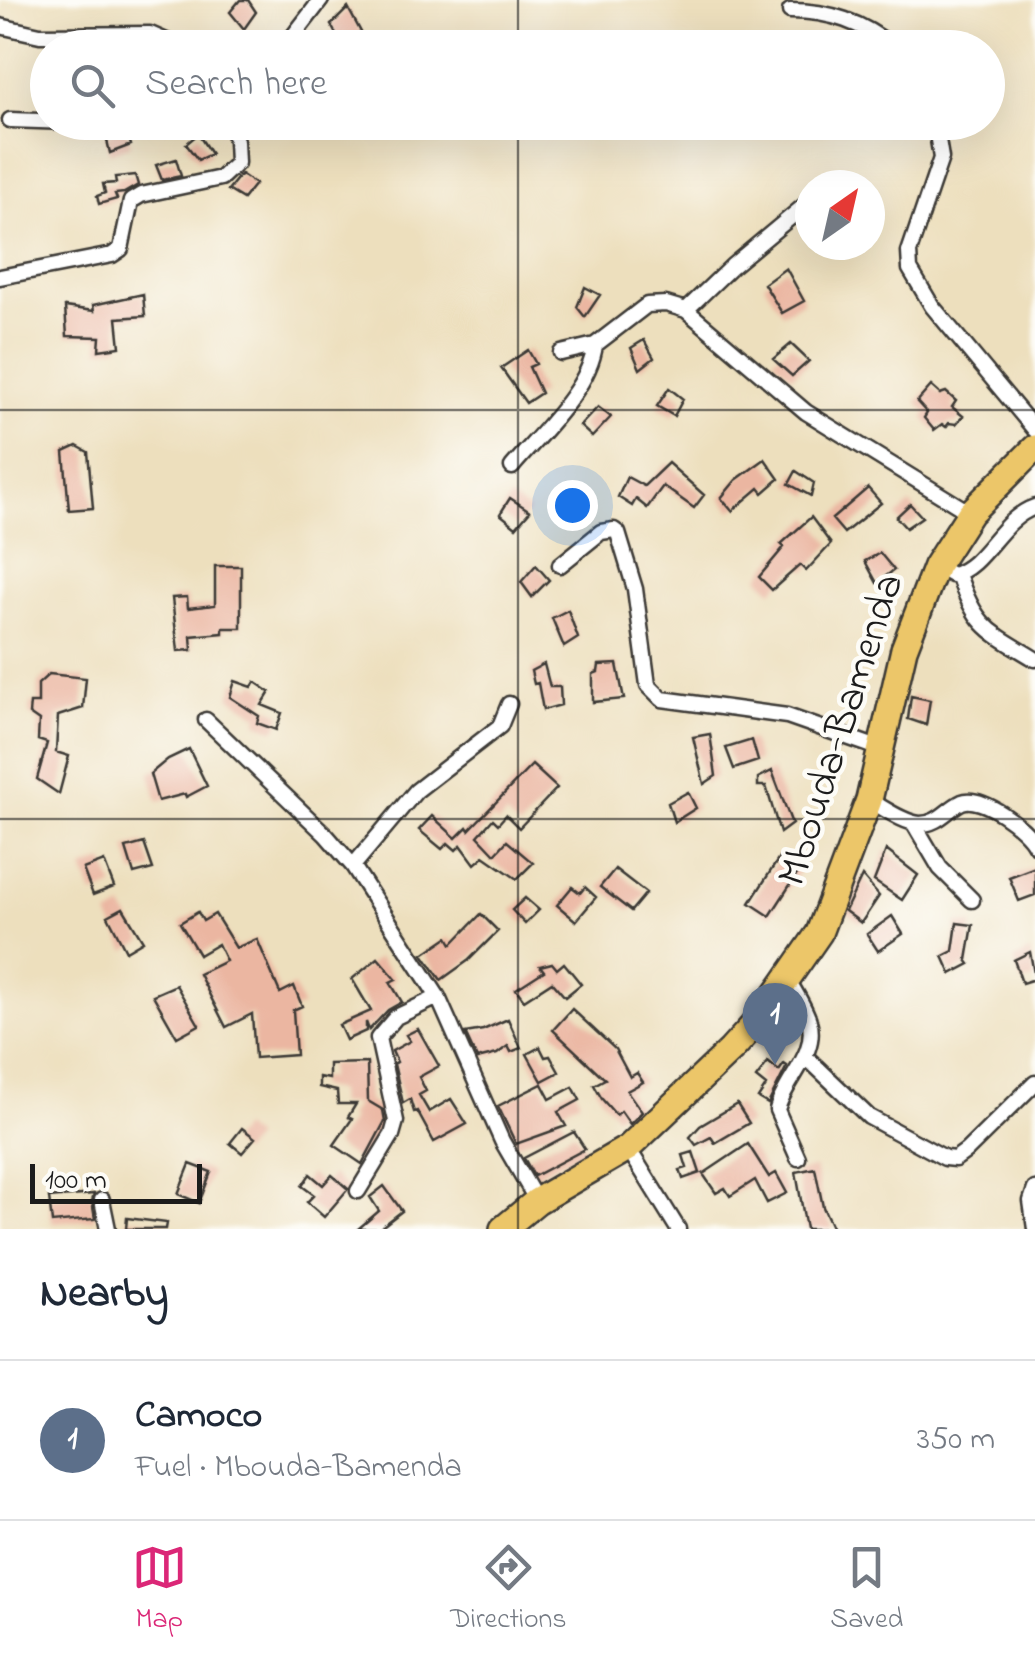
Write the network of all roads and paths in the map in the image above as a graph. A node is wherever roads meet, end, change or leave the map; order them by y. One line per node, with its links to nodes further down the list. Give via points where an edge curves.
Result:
1 (320, 0): 4 (street)
2 (790, 11): 5 (street, via 820,11)
3 (0, 26): 6 (street)
4 (298, 30)
5 (870, 30)
6 (30, 33)
7 (10, 120): 8 (street)
8 (30, 121)
9 (236, 140): 12 (street, via 237,164 221,178 131,200 121,249 112,255)
10 (938, 140): 16 (street, via 941,158 908,252 910,269 932,306)
11 (795, 214): 13 (street)
12 (0, 278)
13 (686, 310): 14 (street, via 647,304); 20 (street, via 806,412)
14 (595, 344): 15 (street); 18 (street, via 578,388)
15 (561, 353)
16 (1035, 430)
17 (1035, 448): 20 (highway, Mbouda-Bamenda)
18 (512, 467)
19 (1035, 506): 22 (street, via 1013,518 972,564)
20 (970, 513): 22 (highway, Mbouda-Bamenda)
21 (560, 565): 26 (street, via 601,532 618,533 635,589 648,685 662,699 787,716)
22 (947, 570): 23 (street, via 985,628); 26 (highway, Mbouda-Bamenda, via 904,649)
23 (1035, 659)
24 (509, 704): 30 (street, via 500,726 416,791)
25 (206, 720): 30 (street)
26 (881, 749): 27 (highway, Mbouda-Bamenda)
27 (869, 800): 28 (street); 32 (highway, Mbouda-Bamenda, via 819,933)
28 (914, 824): 29 (street, via 936,821 972,800 1017,824); 31 (street, via 940,868)
29 (1035, 844)
30 (353, 866): 33 (street)
31 (972, 900)
32 (787, 977): 34 (street, via 809,1018); 36 (highway, Mbouda-Bamenda, via 731,1050)
33 (438, 997): 39 (street, via 396,1018 378,1038 396,1121); 41 (street, via 502,1141)
34 (805, 1056): 35 (street, via 869,1117 945,1158 966,1151); 37 (street, via 776,1110)
35 (1035, 1083)
36 (628, 1148): 41 (highway, Mbouda-Bamenda); 44 (street)
37 (798, 1158)
38 (1035, 1189): 45 (street)
39 (358, 1191)
40 (102, 1200): 42 (street)
41 (537, 1201): 43 (highway, Mbouda-Bamenda)
42 (108, 1229)
43 (502, 1229)
44 (678, 1229)
45 (1034, 1229)

